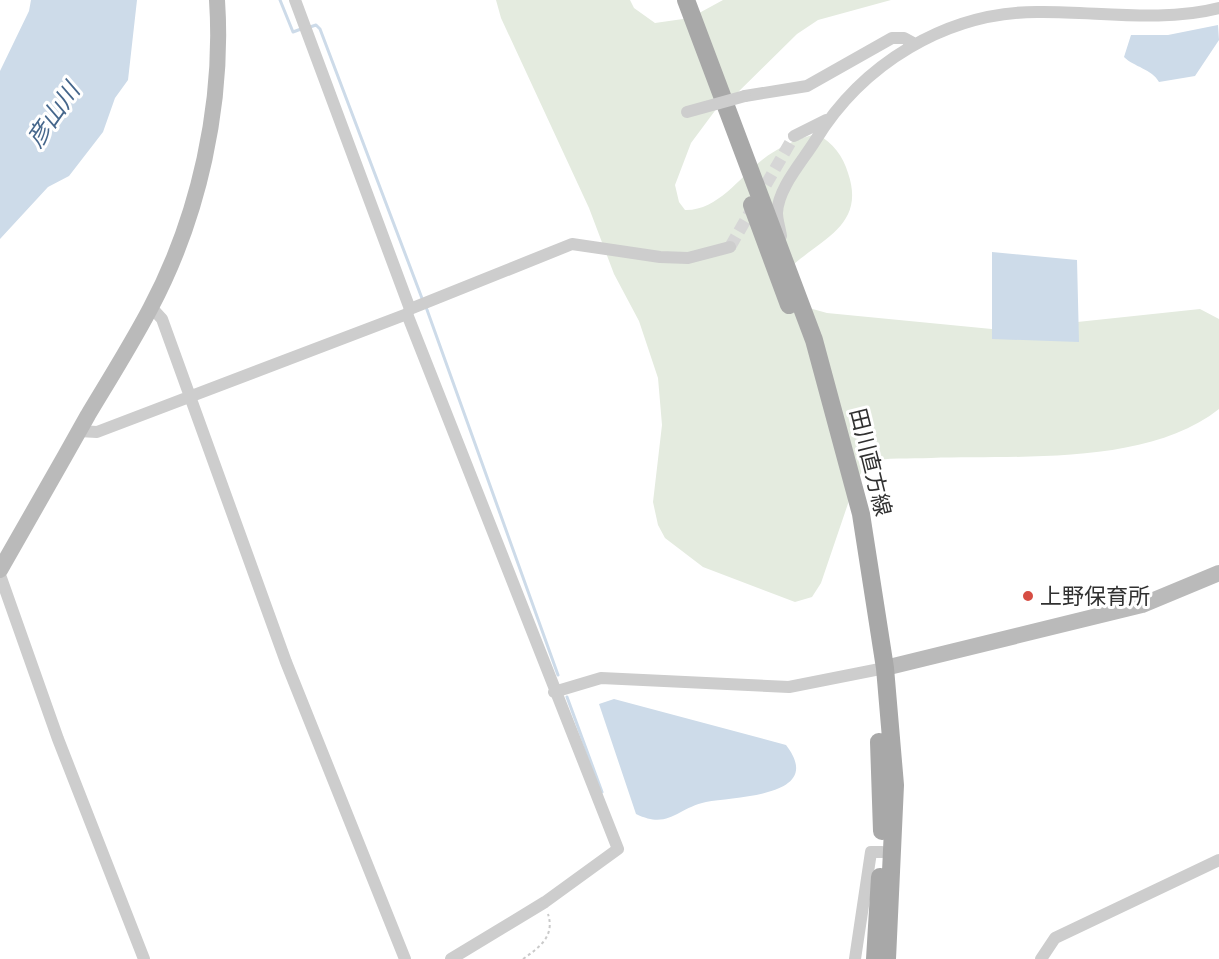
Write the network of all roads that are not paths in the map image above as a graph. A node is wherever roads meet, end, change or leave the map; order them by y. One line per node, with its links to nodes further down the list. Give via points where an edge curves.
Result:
1 (217, 0): 12 (street, via 215,85 199,184)
2 (295, 0): 13 (street)
3 (675, 0): 19 (main road, 田川直方線, via 802,343 836,454)
4 (686, 0): 11 (main road, 田川直方線)
5 (1219, 8): 6 (street, via 1172,14 1035,11 983,16)
6 (915, 44): 7 (street, bridge, via 904,38 892,38 807,86 746,96); 8 (street, via 886,61)
7 (687, 112)
8 (827, 120): 9 (street); 11 (street, via 785,189 777,213)
9 (794, 135)
10 (730, 247): 13 (street, via 688,258 572,244)
11 (786, 263): 19 (main road, 田川直方線, via 814,340 861,514)
12 (151, 307): 14 (street, via 162,319); 15 (street)
13 (409, 312): 14 (street); 20 (street)
14 (189, 395): 15 (street, via 97,432); 25 (street, via 286,662)
15 (80, 431): 16 (street)
16 (0, 570)
17 (1219, 573): 19 (street, via 1142,605)
18 (0, 575): 24 (street, via 58,739)
19 (879, 670): 20 (street, via 789,687 601,678); 21 (main road, 田川直方線)
20 (554, 692): 26 (street, via 618,849 545,902)
21 (888, 787): 22 (main road, 田川直方線); 29 (main road, 田川直方線)
22 (882, 852): 27 (street, via 871,852); 28 (main road, 田川直方線)
23 (1219, 860): 30 (street, via 1055,938)
24 (144, 959)
25 (405, 959)
26 (451, 959)
27 (855, 959)
28 (875, 959)
29 (887, 959)
30 (1041, 959)

